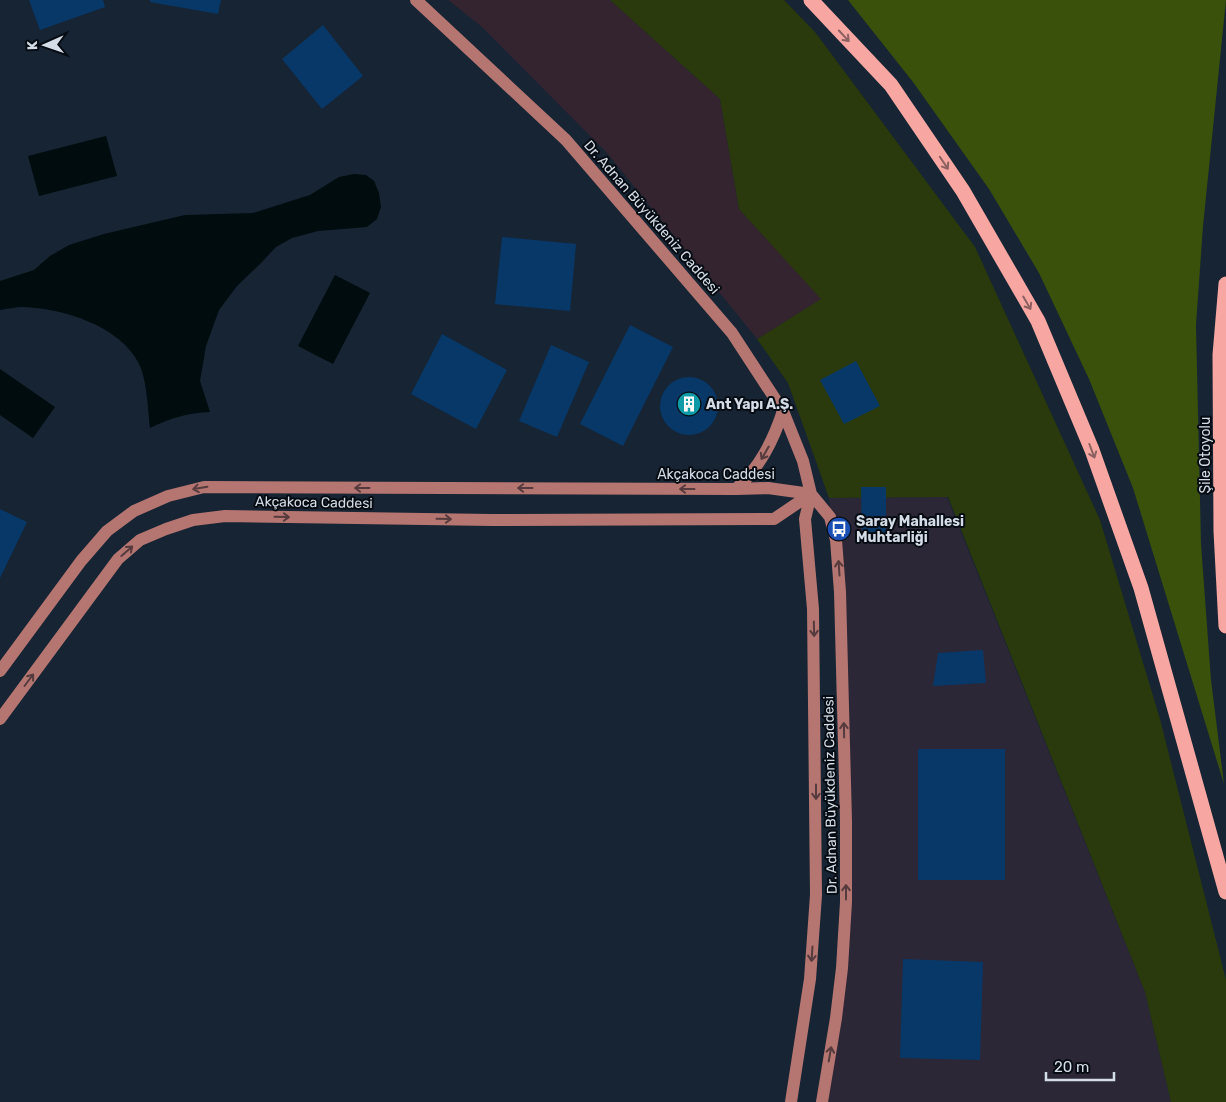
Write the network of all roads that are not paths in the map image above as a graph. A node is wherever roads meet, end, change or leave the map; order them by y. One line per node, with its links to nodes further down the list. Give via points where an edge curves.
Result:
1 (416, 0): 4 (street, Dr. Adnan Büyükdeniz Caddesi, via 566,140 732,333)
2 (811, 0): 10 (highway, one-way to 10, via 891,85 963,191 1038,321 1092,450 1141,588)
3 (1226, 284): 7 (highway, Şile Otoyolu, via 1220,355 1221,531)
4 (783, 411): 5 (street, one-way to 5, via 764,455); 6 (street, Dr. Adnan Büyükdeniz Caddesi, via 803,461)
5 (736, 489): 6 (street, Akçakoca Caddesi, via 768,488); 8 (street, Akçakoca Caddesi, one-way to 8, via 204,487 168,496 134,511 107,531 81,560)
6 (811, 494): 9 (street, Akçakoca Caddesi, one-way to 6, via 118,559 140,540 194,520 226,516 492,520 774,519); 11 (street, Dr. Adnan Büyükdeniz Caddesi, one-way to 11, via 805,518 813,609 816,895 810,979); 12 (street, Dr. Adnan Büyükdeniz Caddesi, one-way to 6, via 842,968 846,821 836,540 830,517)
7 (1226, 626)
8 (0, 671)
9 (0, 719)
10 (1226, 892)
11 (791, 1102)
12 (822, 1102)

